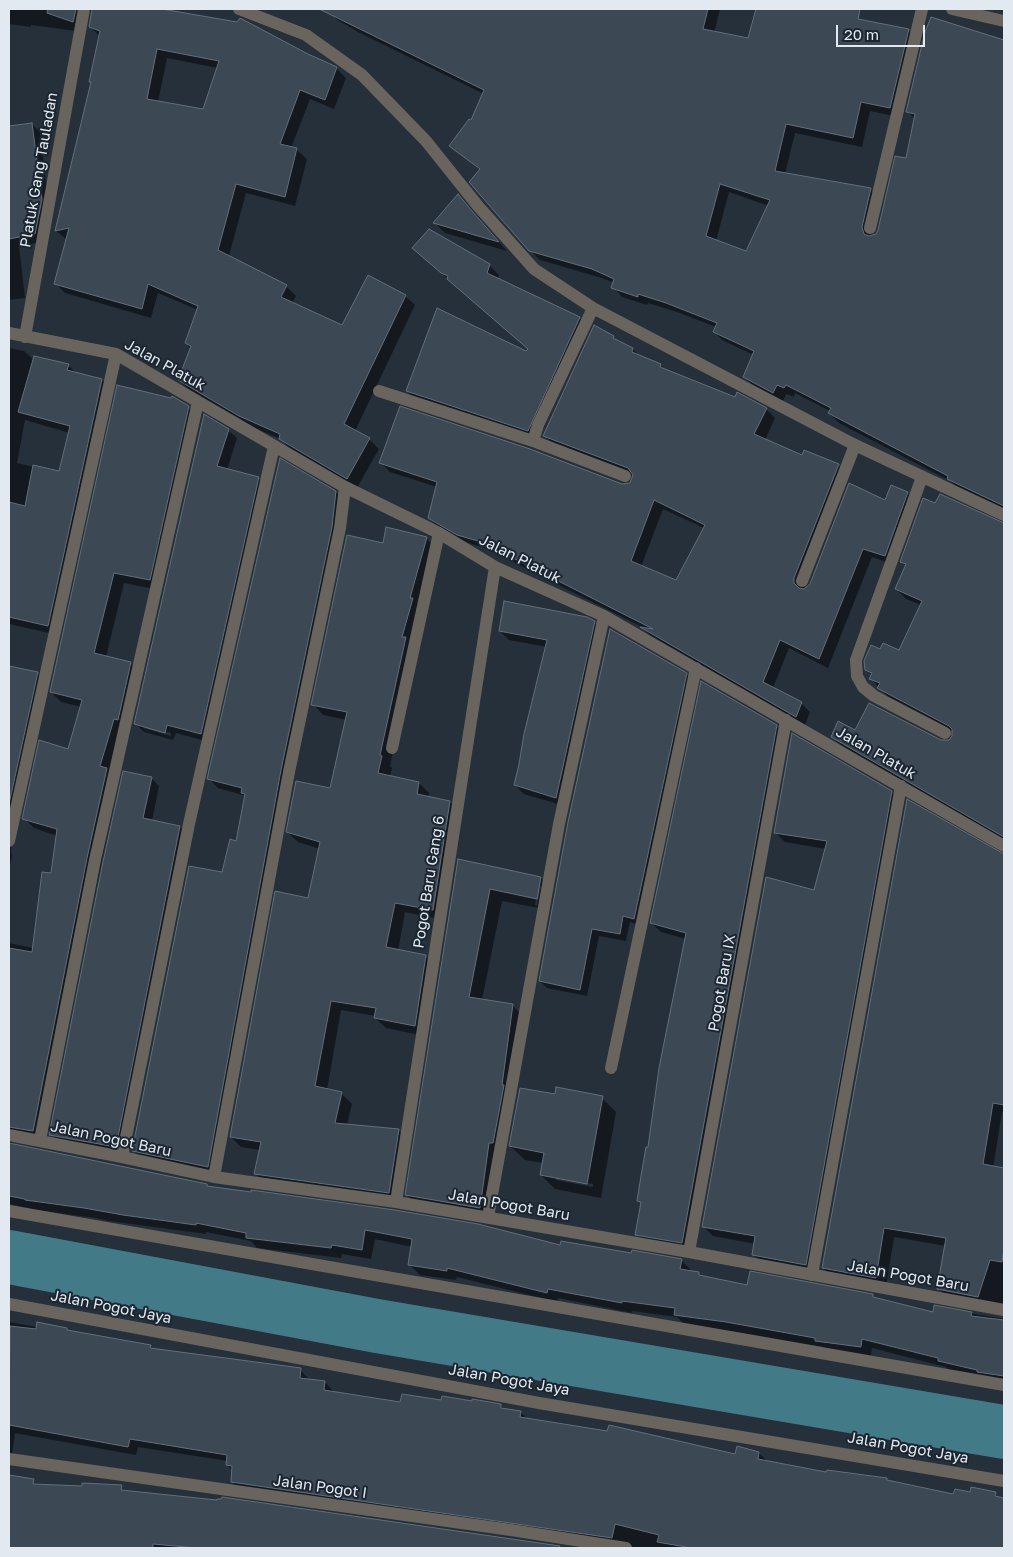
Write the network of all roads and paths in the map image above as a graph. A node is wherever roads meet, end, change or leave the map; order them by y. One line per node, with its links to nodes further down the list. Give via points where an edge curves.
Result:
1 (84, 9): 9 (street, Platuk Gang Tauladan)
2 (239, 9): 7 (street, via 306,35 362,75 426,142 534,269)
3 (922, 9): 6 (street)
4 (952, 9): 5 (street)
5 (1004, 21)
6 (870, 228)
7 (593, 308): 13 (street); 14 (street)
8 (9, 333): 9 (street, Jalan Platuk)
9 (25, 337): 10 (street, Jalan Platuk)
10 (116, 354): 12 (street, Jalan Platuk); 29 (street)
11 (379, 391): 13 (street)
12 (198, 402): 15 (street, Jalan Platuk); 33 (street, via 95,860)
13 (533, 441): 16 (street)
14 (855, 445): 17 (street); 22 (street)
15 (274, 446): 18 (street, Jalan Platuk); 34 (street, via 190,824)
16 (625, 476)
17 (922, 477): 19 (street); 26 (street, via 856,660 857,676 874,696)
18 (345, 487): 20 (street, Jalan Platuk); 35 (street, via 340,528 289,772)
19 (1004, 515)
20 (439, 532): 21 (street, Jalan Platuk); 27 (street)
21 (495, 567): 23 (street, Jalan Platuk); 36 (street, Pogot Baru Gang 6)
22 (802, 581)
23 (604, 616): 24 (street, Jalan Platuk); 38 (street, via 560,824)
24 (696, 668): 25 (street, Jalan Platuk); 31 (street)
25 (786, 720): 28 (street, Jalan Platuk); 39 (street, Pogot Baru IX)
26 (945, 733)
27 (392, 748)
28 (902, 786): 30 (street, Jalan Platuk); 40 (street)
29 (9, 841)
30 (1004, 846)
31 (611, 1068)
32 (9, 1135): 33 (street, Jalan Pogot Baru)
33 (40, 1140): 34 (street, Jalan Pogot Baru)
34 (122, 1157): 35 (street, Jalan Pogot Baru)
35 (214, 1177): 36 (street, Jalan Pogot Baru)
36 (396, 1202): 38 (street, Jalan Pogot Baru)
37 (9, 1211): 43 (street)
38 (488, 1218): 39 (street, Jalan Pogot Baru)
39 (689, 1252): 40 (street, Jalan Pogot Baru)
40 (812, 1275): 42 (street, Jalan Pogot Baru)
41 (9, 1304): 45 (street, Jalan Pogot Jaya, via 539,1403)
42 (1004, 1310)
43 (1004, 1385)
44 (9, 1459): 46 (street, Jalan Pogot I)
45 (1004, 1481)
46 (626, 1548)

